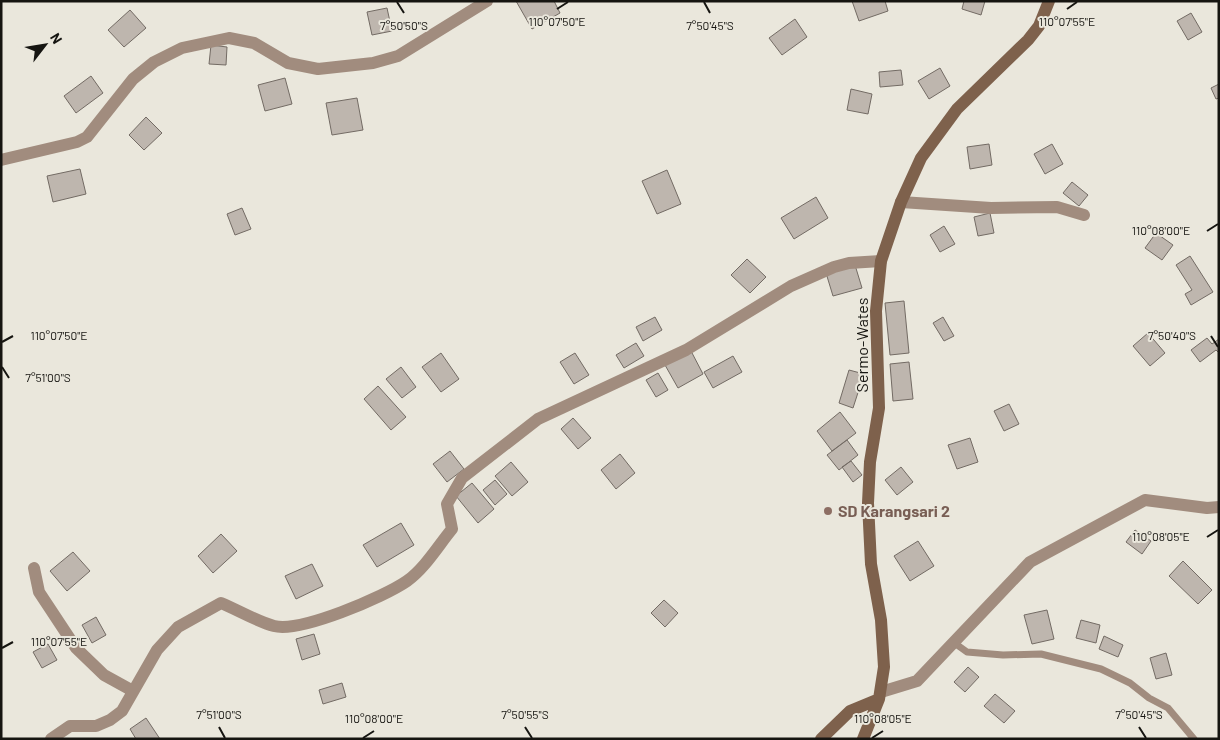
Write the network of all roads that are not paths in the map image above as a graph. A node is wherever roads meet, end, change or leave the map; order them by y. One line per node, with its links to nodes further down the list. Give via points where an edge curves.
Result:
1 (487, 1): 3 (street, via 398,56 373,63 318,69 288,63 254,43 236,38 205,41 182,48 154,62 133,79 87,137)
2 (1049, 1): 4 (main road, Sermo-Wates, via 1039,26 1028,40 977,87 937,135 913,172)
3 (1, 160)
4 (901, 202): 5 (street, via 991,208 1057,208); 6 (main road, Sermo-Wates)
5 (1084, 215)
6 (881, 261): 10 (street, via 834,267 791,286 686,350 538,419 462,478 447,504 452,529 407,581 360,605 314,622 275,626 221,603 178,627 157,650); 11 (main road, Sermo-Wates, via 876,311 878,408 868,503 871,564 884,649)
7 (1219, 507): 9 (street, via 1145,500 1030,562)
8 (34, 568): 10 (street, via 39,592 76,648 104,675)
9 (953, 642): 11 (street, via 917,681); 15 (lane, via 967,652 1041,654 1101,668 1168,708)
10 (133, 692): 12 (street, via 122,711 110,720 96,726 70,726)
11 (880, 696): 13 (main road, via 850,711); 14 (main road, Sermo-Wates)
12 (51, 739)
13 (821, 739)
14 (863, 739)
15 (1194, 739)

